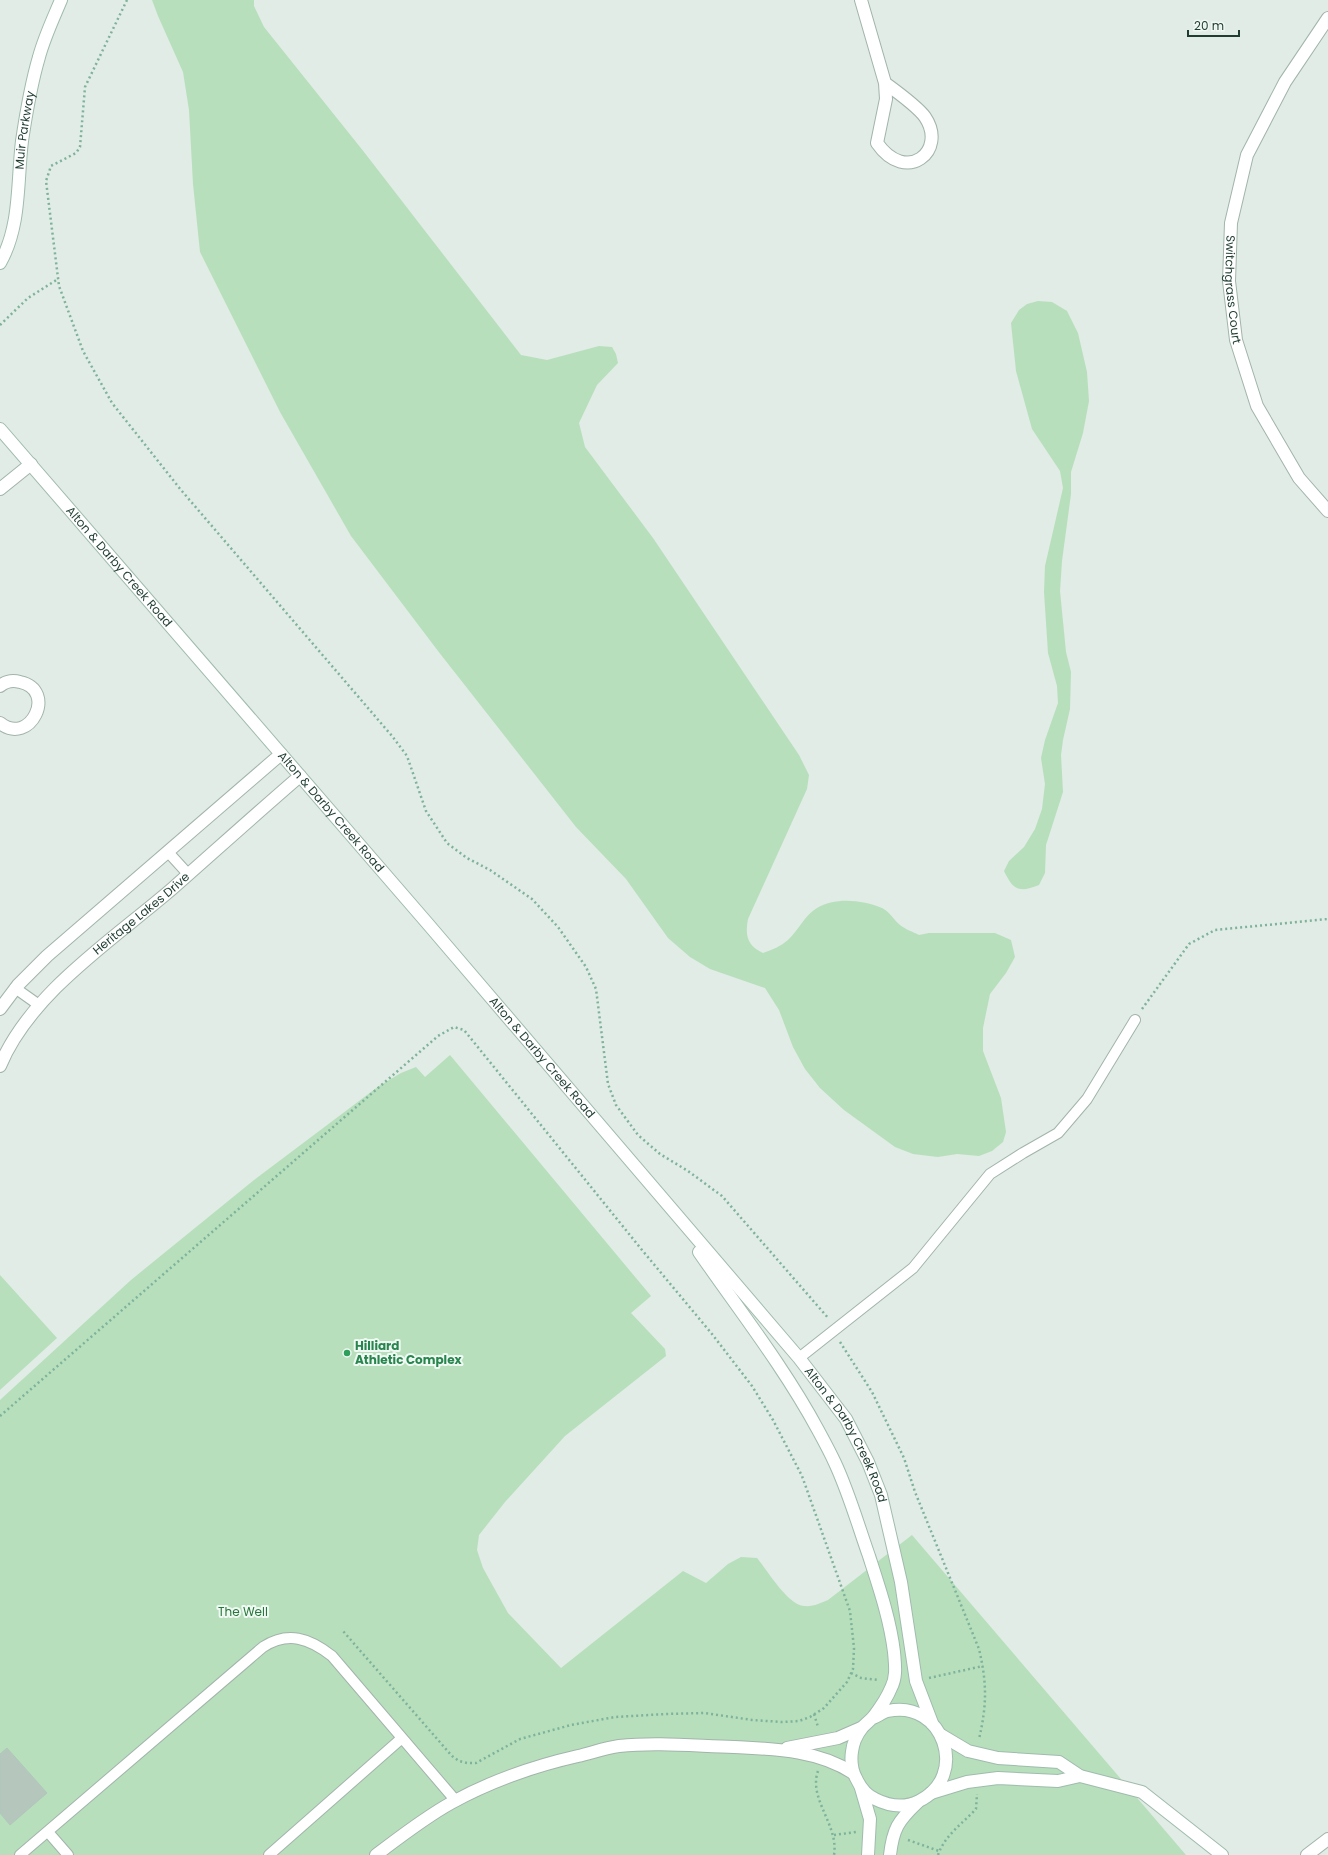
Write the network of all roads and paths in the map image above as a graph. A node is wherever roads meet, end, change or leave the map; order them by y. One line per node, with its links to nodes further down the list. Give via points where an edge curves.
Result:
1 (60, 0): 6 (main road, Muir Parkway, via 39,57 22,142 18,204 12,233)
2 (127, 0): 7 (path, via 84,87 80,147 76,153 51,166 46,181)
3 (861, 0): 5 (main road)
4 (1328, 18): 12 (main road, Switchgrass Court, via 1286,82 1247,155 1231,223 1229,281 1236,340 1257,406 1299,478)
5 (885, 83): 5 (main road, via 925,116 931,128 931,144 925,155 916,162 901,163 884,154 877,143 886,99)
6 (0, 264)
7 (58, 279): 8 (path, via 28,298); 26 (path, via 83,351 112,403 181,490 392,736 407,756 426,811 447,843 532,898 586,967 596,989 608,1084 616,1106 638,1135 660,1154 722,1196)
8 (0, 325)
9 (0, 429): 10 (main road, Alton & Darby Creek Road)
10 (30, 464): 11 (main road); 15 (main road, Alton & Darby Creek Road)
11 (0, 489)
12 (1328, 511)
13 (0, 686): 14 (main road, via 14,680 26,683 36,693 39,706 36,716 23,727 6,727)
14 (0, 722)
15 (281, 754): 16 (main road, Alton & Darby Creek Road); 17 (main road)
16 (300, 776): 18 (main road, Heritage Lakes Drive); 25 (main road, Alton & Darby Creek Road)
17 (168, 852): 18 (lane); 20 (main road, via 47,956)
18 (188, 874): 21 (main road, Heritage Lakes Drive, via 72,973)
19 (1328, 919): 23 (path, via 1215,930 1209,933 1189,944)
20 (15, 988): 21 (lane); 22 (main road)
21 (39, 1005): 24 (main road, Heritage Lakes Drive, via 6,1051)
22 (0, 1009)
23 (1135, 1020): 26 (lane, via 1087,1099 1058,1133 990,1174 913,1268)
24 (0, 1066)
25 (660, 1196): 27 (main road, Alton & Darby Creek Road); 35 (main road, Alton & Darby Creek Road, via 798,1394 835,1463 882,1598 894,1650 896,1673 892,1688)
26 (837, 1328): 27 (lane); 30 (path, via 836,1335 872,1392 904,1458 915,1492 979,1649)
27 (799, 1358): 36 (main road, Alton & Darby Creek Road, via 846,1419 881,1495 901,1582 916,1681)
28 (0, 1416): 31 (path, via 438,1036 454,1027 464,1030 712,1334 752,1386 773,1420 802,1476 850,1611 854,1648)
29 (343, 1631): 34 (path, via 452,1756 467,1763 476,1763 532,1735 615,1717 705,1713 782,1722 799,1721)
30 (983, 1666): 32 (path); 41 (path, via 986,1697)
31 (851, 1673): 33 (path, via 861,1678); 34 (path, via 835,1697)
32 (925, 1679)
33 (883, 1681)
34 (814, 1714): 38 (path)
35 (873, 1718): 36 (main road, via 887,1711 903,1710 918,1714); 37 (main road)
36 (932, 1722): 39 (main road)
37 (861, 1728): 42 (main road, via 838,1738); 44 (main road, via 852,1750)
38 (820, 1734)
39 (941, 1735): 45 (main road, via 968,1751 998,1758 1059,1762); 48 (main road, via 946,1750 946,1766 941,1781)
40 (402, 1738): 49 (lane); 51 (lane, via 332,1656 319,1646 289,1637 275,1639); 59 (lane)
41 (978, 1743)
42 (780, 1750): 44 (main road, via 822,1758); 49 (main road, via 666,1744 618,1746 546,1763 495,1782)
43 (820, 1767): 53 (path, via 815,1780 817,1792)
44 (853, 1773): 46 (main road)
45 (1080, 1776): 48 (main road, via 1058,1781 998,1778 966,1782); 65 (main road, via 1142,1792)
46 (861, 1787): 50 (main road, via 872,1798 887,1804 902,1806); 62 (main road, via 870,1819)
47 (976, 1790): 56 (path, via 976,1809 953,1830)
48 (931, 1793): 50 (main road)
49 (456, 1801): 60 (main road, via 412,1828)
50 (918, 1802): 63 (main road, via 900,1819)
51 (48, 1832): 57 (lane); 58 (lane)
52 (859, 1832): 53 (path)
53 (834, 1835): 61 (path)
54 (904, 1838): 56 (path)
55 (1328, 1838): 66 (main road)
56 (939, 1851): 64 (path)
57 (20, 1855)
58 (68, 1855)
59 (269, 1855)
60 (376, 1855)
61 (834, 1855)
62 (868, 1855)
63 (890, 1855)
64 (938, 1855)
65 (1222, 1855)
66 (1308, 1855)

